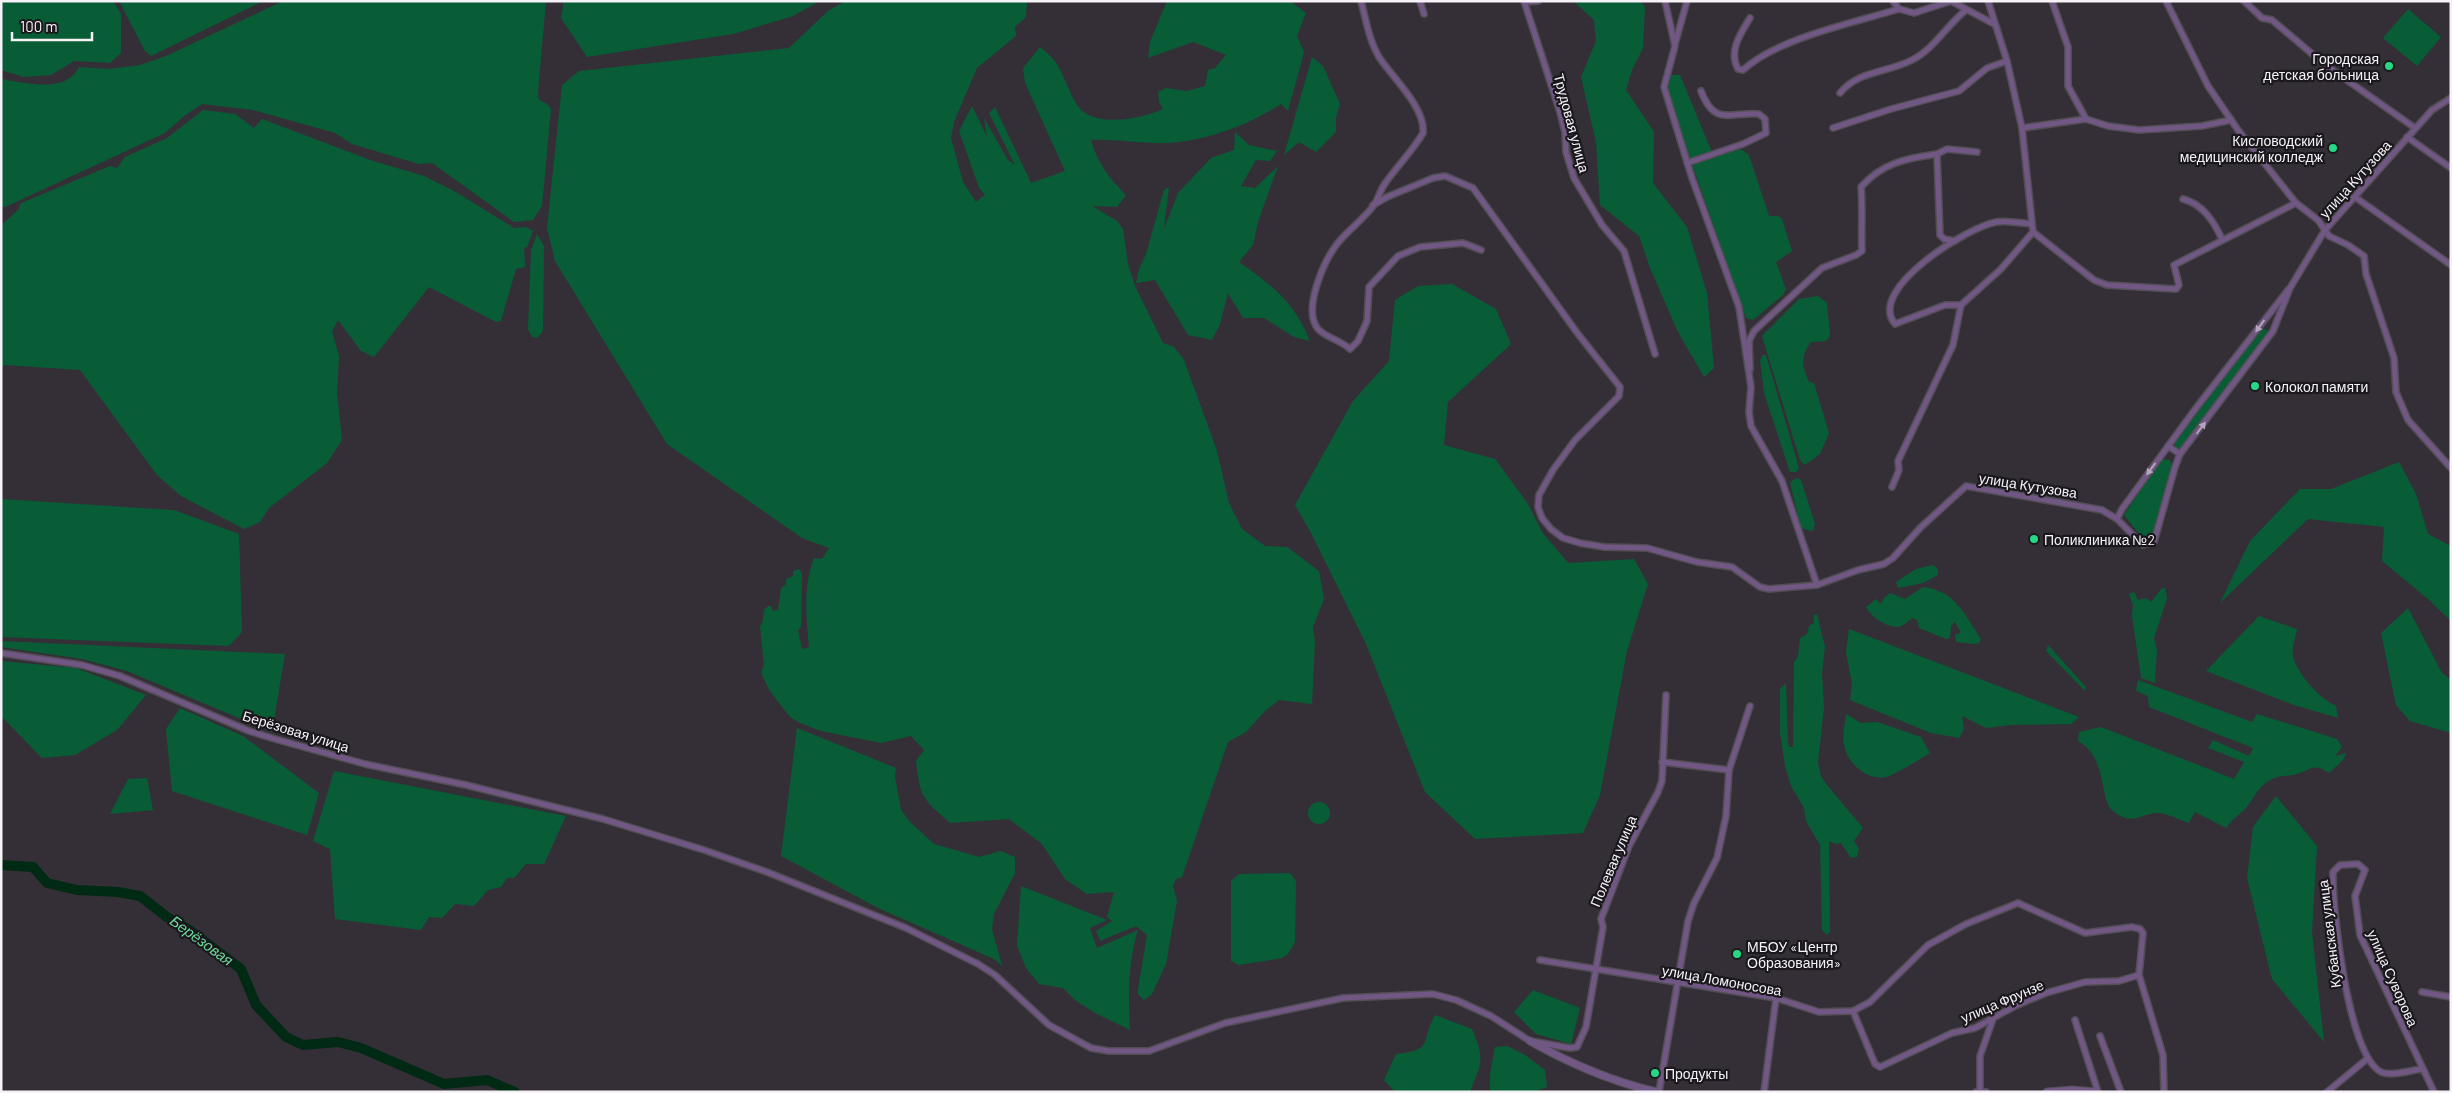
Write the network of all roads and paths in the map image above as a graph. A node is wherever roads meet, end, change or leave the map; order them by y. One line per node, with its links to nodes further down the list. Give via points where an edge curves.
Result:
1 (1362, 1): 36 (street, via 1371,40 1405,89 1424,124 1418,141)
2 (1420, 1): 15 (street)
3 (1538, 1): 12 (street)
4 (1665, 1): 18 (street)
5 (1687, 1): 18 (street)
6 (1893, 1): 13 (street)
7 (1951, 1): 13 (street, via 1914,13); 14 (street)
8 (1988, 1): 17 (street)
9 (2052, 1): 23 (street, via 2068,47 2068,86)
10 (2166, 1): 24 (street, via 2208,86)
11 (2244, 1): 27 (street, via 2262,18 2272,20 2324,64)
12 (1525, 2): 46 (street, Трудовая улица, via 1560,112 1574,178 1602,225 1624,251)
13 (1899, 10): 16 (street, via 1806,37 1754,60 1743,70 1738,69 1735,63 1735,49)
14 (1966, 10): 17 (street); 21 (street, via 1912,60 1868,73)
15 (1424, 14)
16 (1750, 18)
17 (1994, 24): 19 (street)
18 (1675, 46): 31 (street, via 1664,87)
19 (2007, 61): 25 (street, via 1987,68 1959,91); 26 (street)
20 (1701, 91): 31 (street, via 1706,103 1718,114 1733,117 1759,114 1765,119 1766,133)
21 (1840, 93)
22 (2451, 98): 27 (street, улица Кутузова, via 2432,110)
23 (2086, 118): 24 (street, via 2108,126 2139,130 2202,126); 26 (street)
24 (2230, 120): 35 (street)
25 (1833, 128)
26 (2022, 128): 37 (street)
27 (2415, 128): 28 (street, улица Кутузова)
28 (2407, 137): 32 (street); 33 (street, улица Кутузова)
29 (1977, 152): 30 (street, via 1947,149)
30 (1937, 154): 41 (street, via 1940,235 1944,240); 47 (street, via 1887,165 1872,174 1861,187 1862,251 1822,268 1754,331 1749,341)
31 (1687, 163): 47 (street, via 1739,307)
32 (2451, 168)
33 (2355, 197): 38 (street, улица Кутузова); 43 (street)
34 (2184, 198): 40 (street, via 2208,214)
35 (2296, 202): 38 (street); 40 (street)
36 (1373, 205): 42 (street, via 1330,254 1315,290 1312,307 1318,329 1350,349 1358,341 1367,321 1369,287 1398,256 1420,247 1463,243); 53 (street, via 1433,178 1445,176 1473,188 1620,387 1619,396 1575,440 1552,470 1539,495 1538,507 1551,529 1563,538 1580,543 1647,548 1697,562 1732,567 1760,587)
37 (2031, 224): 39 (street); 41 (street, via 1996,222)
38 (2325, 230): 44 (street, улица Кутузова); 50 (street, via 2329,236 2364,256 2366,274 2394,358 2395,382 2402,406 2408,420)
39 (2032, 232): 40 (street, via 2094,280 2107,285 2163,290 2176,289 2179,285 2174,265); 45 (street, via 2001,269)
40 (2222, 239)
41 (1955, 241): 45 (street, via 1924,260 1906,279 1896,292 1889,313 1895,324 1945,305)
42 (1481, 250)
43 (2451, 265)
44 (2290, 288): 48 (street, улица Кутузова, one-way to 48); 49 (street, улица Кутузова, one-way to 44, via 2274,331)
45 (1961, 304): 51 (street, via 1953,345 1901,454)
46 (1655, 354)
47 (1751, 387): 53 (street, via 1751,426 1782,481)
48 (2168, 446): 49 (street); 52 (street, улица Кутузова, one-way to 52)
49 (2180, 454): 52 (street, улица Кутузова, via 2154,542 2143,545)
50 (2451, 468)
51 (1892, 487)
52 (2118, 519): 53 (street, улица Кутузова, via 2102,510 2085,506 1966,486 1920,528 1894,558)
53 (1817, 585)
54 (1, 653): 71 (street, Берёзовая улица, via 87,666 120,676 275,739 365,764 603,819 767,872 906,928 978,964 996,975 1049,1025 1091,1048 1149,1052 1229,1022 1343,998 1433,994 1456,1000 1491,1016)
55 (1666, 695): 57 (street, Полевая улица)
56 (1750, 706): 58 (street)
57 (1662, 762): 58 (street); 61 (street, Полевая улица, via 1658,792 1629,846 1601,919 1603,927)
58 (1729, 770): 63 (street, via 1721,842 1688,921)
59 (2365, 870): 72 (street, Кубанская улица, via 2358,864 2336,867 2333,890 2344,981); 73 (street, улица Суворова, via 2355,904 2360,935)
60 (1540, 960): 61 (street, улица Ломоносова)
61 (1595, 970): 63 (street, улица Ломоносова); 71 (street, Полевая улица, via 1586,1027 1578,1048)
62 (2139, 975): 67 (street, via 2143,933 2140,929 2132,927 2085,933 2018,903 1966,924 1928,945 1870,1002); 68 (street, улица Фрунзе, via 2120,982 2085,982 2046,993); 82 (street, via 2163,1055)
63 (1678, 983): 66 (street, улица Ломоносова); 75 (street)
64 (2422, 992): 65 (street)
65 (2451, 997)
66 (1776, 998): 67 (street, улица Ломоносова, via 1819,1012); 76 (street)
67 (1853, 1011): 68 (street, улица Фрунзе, via 1880,1067 1952,1033 1975,1028)
68 (1993, 1019): 74 (street, via 1980,1056)
69 (2076, 1020): 80 (street)
70 (2100, 1036): 81 (street)
71 (1530, 1041): 75 (street, via 1629,1086)
72 (2367, 1059): 73 (street, via 2388,1074); 83 (street)
73 (2422, 1069): 84 (street, улица Суворова)
74 (1980, 1091): 77 (street); 78 (street)
75 (1658, 1092)
76 (1764, 1092)
77 (1976, 1092)
78 (1986, 1092)
79 (2047, 1092): 80 (street)
80 (2097, 1092)
81 (2121, 1092)
82 (2164, 1092)
83 (2327, 1092)
84 (2434, 1092)

